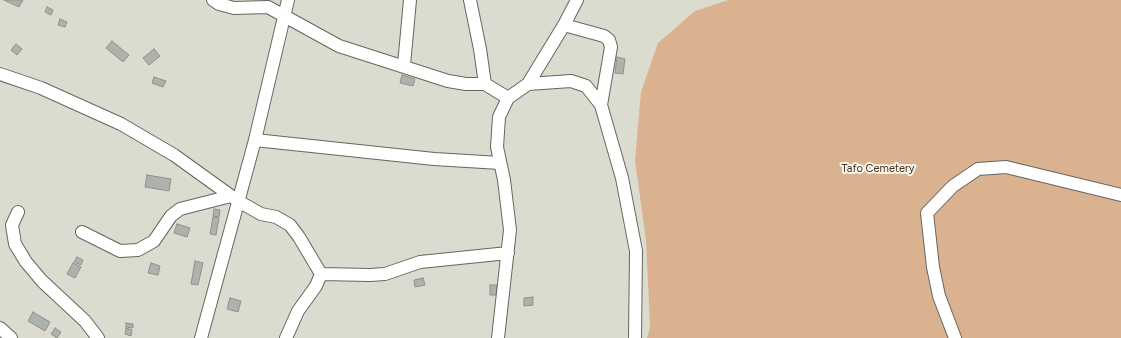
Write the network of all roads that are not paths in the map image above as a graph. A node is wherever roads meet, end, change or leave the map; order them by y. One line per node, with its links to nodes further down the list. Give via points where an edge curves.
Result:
1 (213, 0): 6 (street, via 234,8 268,6)
2 (288, 0): 6 (street)
3 (410, 0): 8 (street)
4 (470, 0): 10 (street)
5 (577, 0): 7 (street)
6 (285, 16): 8 (street, via 339,46); 14 (street)
7 (564, 25): 11 (street); 13 (street, via 604,36 609,40 612,47)
8 (404, 65): 10 (street, via 448,81)
9 (0, 74): 17 (street, via 41,88 121,124 174,155)
10 (485, 84): 12 (street)
11 (528, 84): 12 (street); 13 (street, via 570,81 586,86)
12 (508, 98): 15 (street, via 499,117 497,130)
13 (601, 105): 28 (street, via 622,178 636,251)
14 (255, 140): 15 (street, via 434,159); 17 (street)
15 (500, 163): 20 (street, via 510,230)
16 (1121, 195): 29 (street, via 1006,167 978,169 953,186 927,213 939,296)
17 (234, 199): 19 (street, via 180,209 171,216 154,241 138,250 120,251); 21 (street, via 261,214 290,225); 25 (street)
18 (18, 212): 24 (street, via 12,225 15,244 26,262 42,281 85,321)
19 (82, 232)
20 (508, 253): 21 (street, via 420,262 385,274 370,276); 27 (street)
21 (321, 274): 26 (street, via 316,286 298,311)
22 (0, 328): 23 (street)
23 (11, 338)
24 (98, 338)
25 (201, 338)
26 (286, 338)
27 (498, 338)
28 (635, 338)
29 (956, 338)

